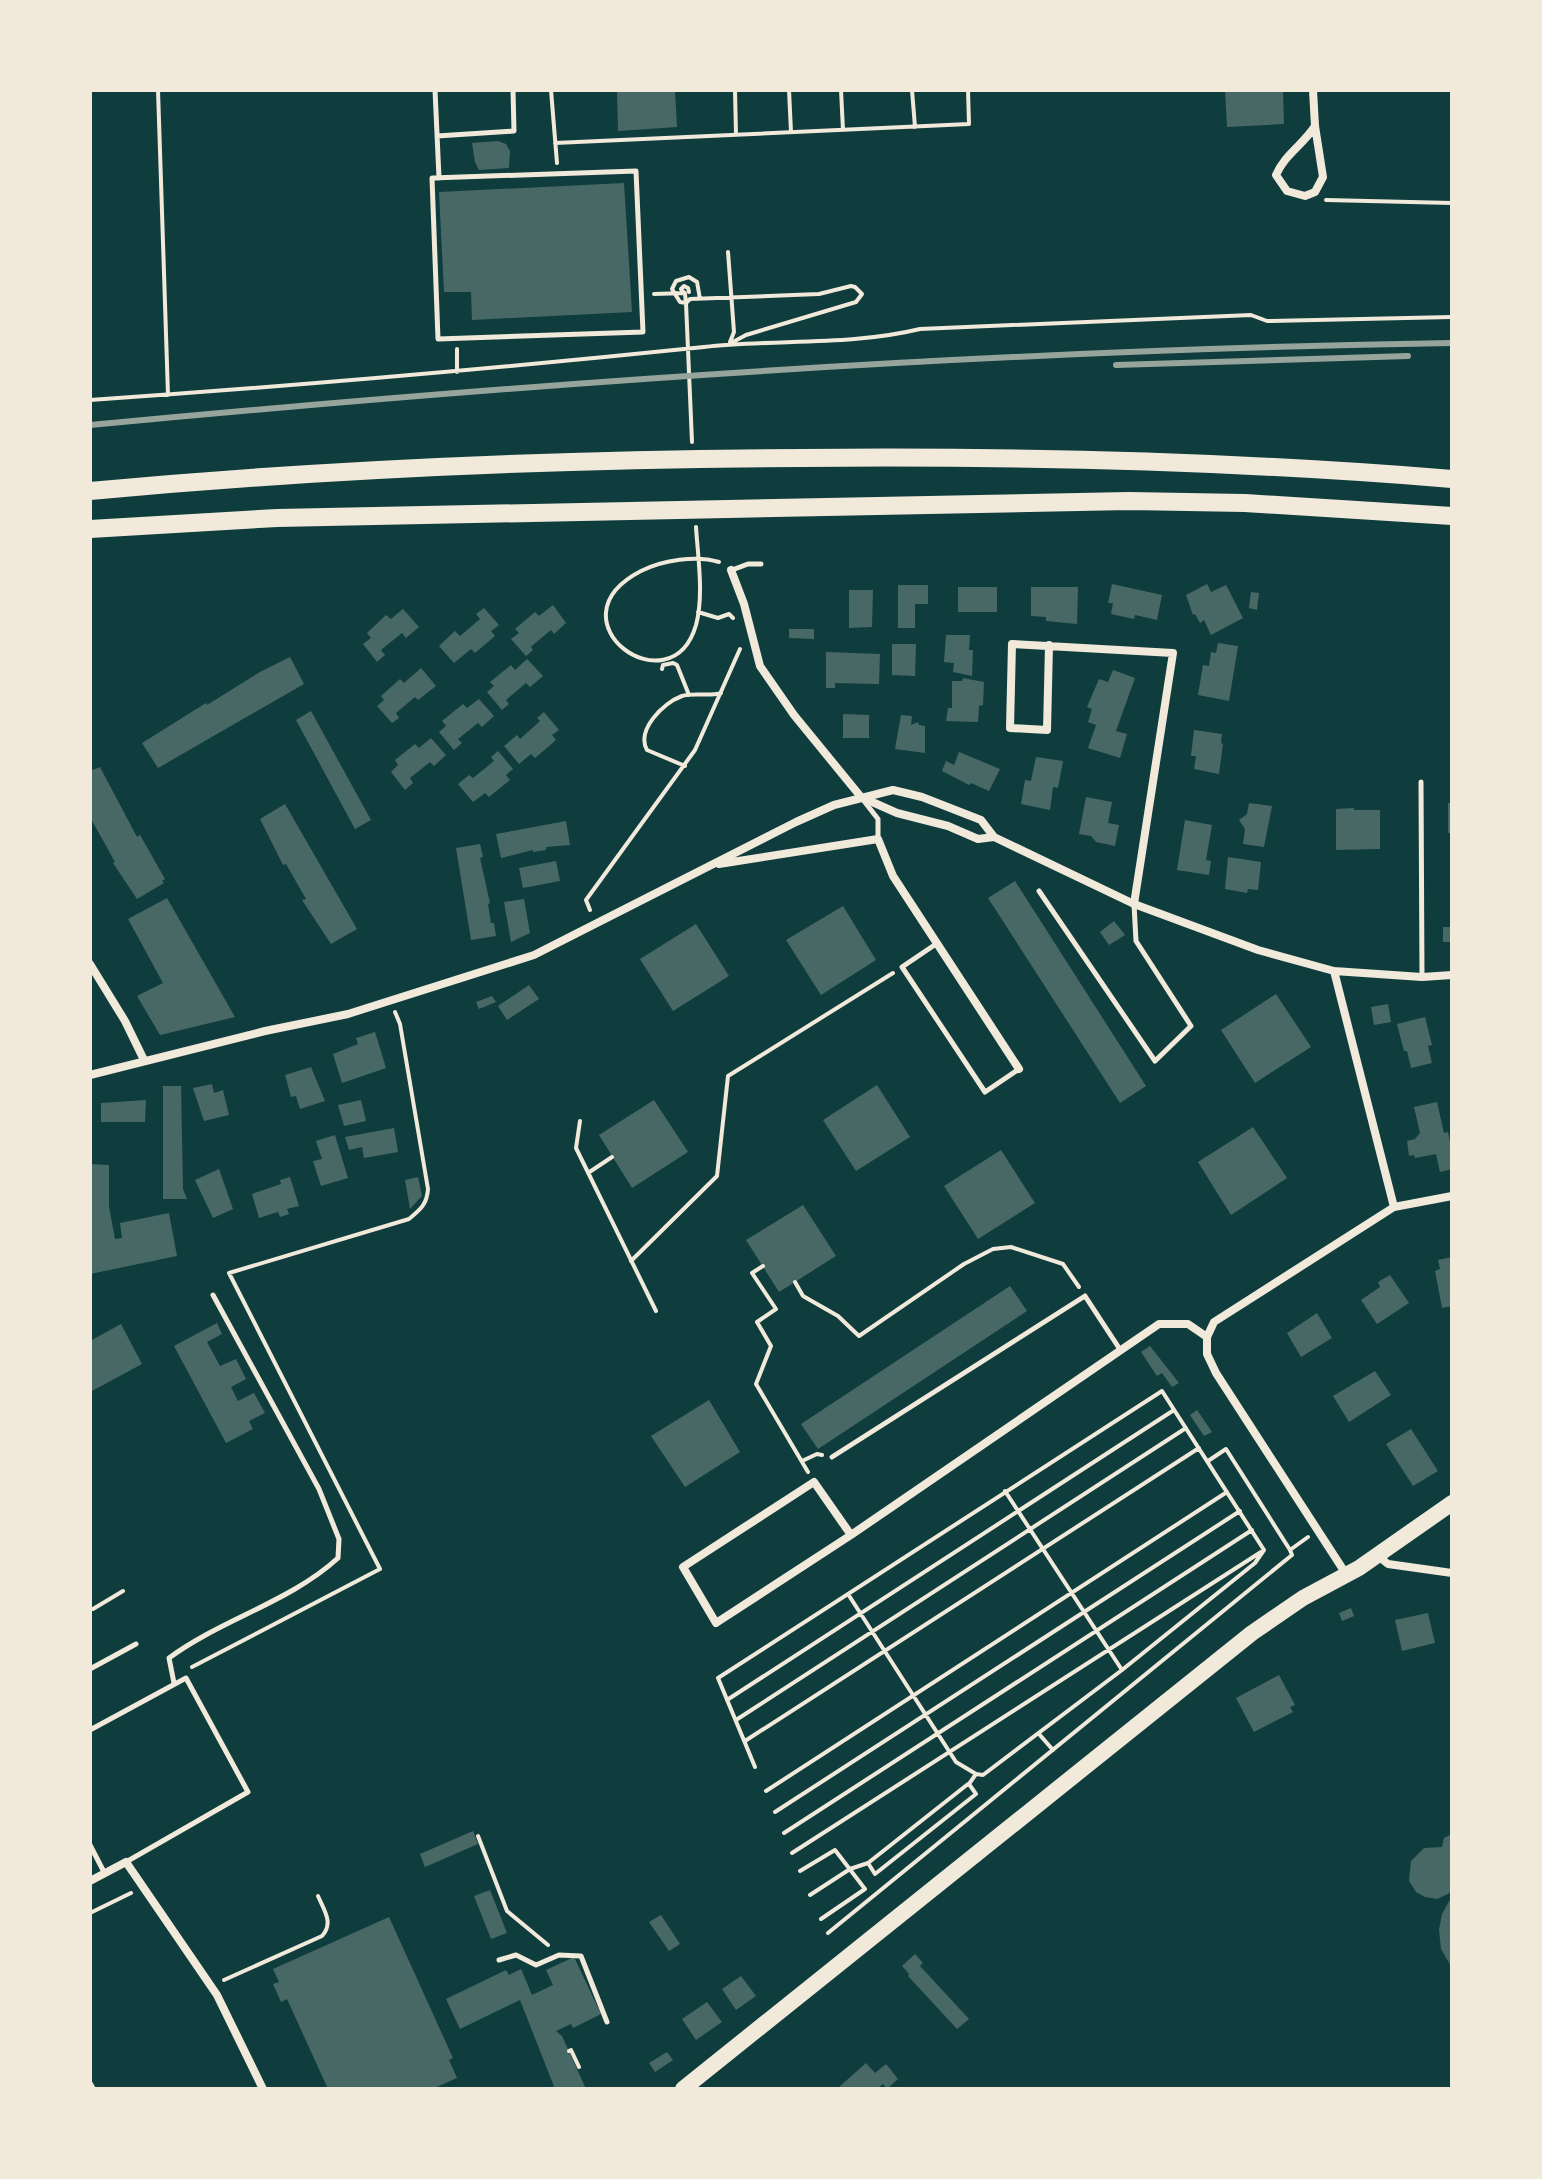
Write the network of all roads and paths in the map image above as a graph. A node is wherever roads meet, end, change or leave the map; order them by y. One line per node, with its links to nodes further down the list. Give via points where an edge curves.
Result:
1 (158, 90): 30 (path)
2 (435, 90): 16 (lane)
3 (513, 90): 16 (lane, via 514,131)
4 (551, 90): 17 (path)
5 (735, 90): 15 (path)
6 (789, 90): 14 (path)
7 (841, 90): 13 (path)
8 (912, 90): 12 (path)
9 (968, 90): 12 (path, via 969,124)
10 (1313, 90): 11 (street)
11 (1315, 126): 20 (street, via 1323,177 1315,192); 20 (street, via 1283,159 1276,175 1287,191)
12 (915, 127): 13 (path)
13 (843, 130): 14 (path)
14 (791, 132): 15 (path)
15 (736, 135): 17 (path)
16 (437, 136): 19 (lane)
17 (555, 143): 18 (path)
18 (558, 173): 19 (lane); 23 (lane, via 636,171)
19 (439, 178): 27 (lane, via 432,178 438,339)
20 (1305, 196): 21 (path)
21 (1452, 203)
22 (728, 252): 28 (path, via 734,332)
23 (643, 295): 25 (path, via 681,293 685,293 687,286 681,289 682,291 683,293 685,294); 27 (lane, via 643,332)
24 (700, 299): 25 (path); 25 (path, via 694,279 680,278 672,293); 28 (path, via 819,294 851,286 862,294 856,302)
25 (686, 303): 32 (path)
26 (1452, 317): 28 (path, via 1267,321 1251,315 920,329 887,337)
27 (457, 339): 29 (path)
28 (729, 344): 29 (path)
29 (457, 372): 30 (path)
30 (168, 395): 31 (path)
31 (90, 400)
32 (693, 445)
33 (1452, 479): 34 (highway, via 1130,462 716,458 419,467)
34 (90, 491)
35 (1452, 516): 37 (highway, via 1129,501 277,518)
36 (696, 525): 40 (path)
37 (90, 529)
38 (761, 564): 39 (lane)
39 (731, 570): 40 (path, via 709,559 646,569 614,592 607,626 623,651 648,661 663,659 674,656 691,638); 42 (street)
40 (698, 612): 41 (path, via 718,618)
41 (729, 614)
42 (748, 629): 45 (path); 49 (street, via 771,685)
43 (1049, 645): 43 (street, via 1012,644 1010,728 1047,730); 54 (street, via 1173,653)
44 (662, 669): 46 (path, via 677,665)
45 (721, 693): 46 (path); 47 (path)
46 (689, 695): 47 (path, via 670,700 646,729 644,745)
47 (685, 766): 55 (path, via 586,900)
48 (1421, 782): 61 (lane)
49 (861, 797): 50 (street, via 978,839); 50 (street, via 893,790 922,797 981,820); 51 (lane, via 878,819); 52 (street)
50 (994, 837): 54 (street)
51 (878, 839): 52 (street); 56 (street, via 893,876)
52 (710, 865): 55 (street)
53 (1039, 891): 54 (lane, via 1155,1061 1191,1026 1136,941)
54 (1134, 904): 59 (street, via 1258,950)
55 (595, 923): 62 (street, via 534,955)
56 (937, 943): 58 (lane); 64 (street)
57 (90, 964): 63 (street)
58 (902, 967): 64 (lane, via 985,1092); 71 (path, via 728,1076 717,1176)
59 (1334, 971): 61 (street); 70 (street)
60 (1452, 975): 61 (street)
61 (1422, 977)
62 (391, 1002): 63 (street); 114 (path, via 400,1024 428,1200 409,1219 229,1273 380,1569 186,1670)
63 (144, 1060): 65 (street)
64 (1019, 1069)
65 (90, 1075)
66 (580, 1121): 68 (path, via 576,1148)
67 (612, 1157): 68 (path)
68 (588, 1173): 71 (path)
69 (1452, 1196): 70 (street)
70 (1394, 1207): 77 (street, via 1229,1311 1214,1322)
71 (631, 1261): 76 (path)
72 (763, 1266): 83 (path, via 752,1273 776,1309 757,1322 771,1346 756,1384)
73 (795, 1282): 75 (path, via 803,1296 838,1316 859,1336 993,1249 1011,1247 1063,1264)
74 (213, 1295): 115 (lane, via 319,1489 339,1539 338,1558 318,1576 191,1641 169,1658)
75 (1085, 1296): 78 (lane); 82 (lane)
76 (656, 1311)
77 (1207, 1337): 78 (street, via 1188,1324 1159,1324); 93 (street, via 1207,1354 1216,1373)
78 (1121, 1351): 94 (street)
79 (1174, 1410): 80 (path); 86 (path, via 1162,1391); 89 (path)
80 (1186, 1428): 81 (path); 91 (path)
81 (1199, 1448): 84 (path); 95 (path)
82 (832, 1457): 83 (path, via 817,1454)
83 (802, 1461): 85 (path)
84 (1208, 1462): 87 (path); 97 (path, via 1226,1449)
85 (814, 1482): 94 (street); 94 (street, via 683,1567 716,1623)
86 (1005, 1491): 89 (path); 103 (path)
87 (1227, 1492): 90 (path); 102 (path)
88 (1452, 1503): 98 (main road)
89 (1018, 1511): 91 (path); 106 (path)
90 (1240, 1511): 92 (path); 105 (path)
91 (1030, 1530): 95 (path); 107 (path)
92 (1252, 1530): 96 (path); 108 (path)
93 (1316, 1530): 97 (path); 100 (street)
94 (851, 1535)
95 (1042, 1549): 102 (path); 110 (path)
96 (1264, 1550): 111 (path); 113 (path, via 1255,1563)
97 (1290, 1550): 124 (path, via 1292,1555)
98 (1378, 1556): 99 (street, via 1388,1564); 100 (main road)
99 (1452, 1573)
100 (1347, 1575): 156 (main road, via 1284,1610 1216,1660)
101 (123, 1591): 104 (path)
102 (1072, 1593): 105 (path); 116 (path)
103 (848, 1594): 106 (path); 117 (path, via 718,1678)
104 (93, 1609)
105 (1084, 1612): 108 (path); 118 (path)
106 (859, 1613): 107 (path); 117 (path)
107 (873, 1631): 110 (path); 119 (path)
108 (1096, 1631): 111 (path); 121 (path)
109 (136, 1644): 112 (lane)
110 (885, 1650): 116 (path); 123 (path)
111 (1108, 1650): 113 (path); 125 (path)
112 (90, 1669)
113 (1122, 1670): 122 (path)
114 (186, 1678): 115 (lane); 135 (lane, via 248,1792)
115 (174, 1683): 120 (lane)
116 (914, 1695): 118 (path); 129 (path)
117 (727, 1700): 119 (path)
118 (926, 1714): 121 (path); 130 (path)
119 (736, 1720): 123 (path)
120 (90, 1730)
121 (938, 1733): 125 (path); 131 (path)
122 (1038, 1733): 124 (path); 127 (path, via 983,1775)
123 (745, 1741): 126 (path)
124 (1053, 1750): 146 (path)
125 (950, 1752): 127 (path); 134 (path)
126 (755, 1767)
127 (976, 1774): 128 (path)
128 (969, 1784): 136 (path); 136 (path, via 976,1794 875,1874)
129 (766, 1791)
130 (775, 1812)
131 (784, 1833)
132 (478, 1836): 147 (path, via 507,1911)
133 (90, 1845): 139 (lane)
134 (792, 1853)
135 (126, 1862): 139 (street); 141 (street)
136 (868, 1863): 137 (path)
137 (850, 1869): 138 (path, via 835,1850); 142 (path); 145 (path, via 865,1889)
138 (800, 1871)
139 (105, 1873): 140 (street)
140 (90, 1881)
141 (143, 1887): 144 (path); 149 (street)
142 (810, 1895)
143 (318, 1896): 149 (path, via 329,1922 322,1936)
144 (90, 1913)
145 (821, 1919)
146 (828, 1933)
147 (559, 1955): 148 (lane, via 536,1965 516,1955); 150 (lane, via 581,1956)
148 (499, 1960)
149 (211, 1986): 155 (street)
150 (607, 2022)
151 (569, 2051): 152 (path)
152 (579, 2067)
153 (90, 2082): 154 (path)
154 (94, 2089)
155 (263, 2089)
156 (683, 2089)

